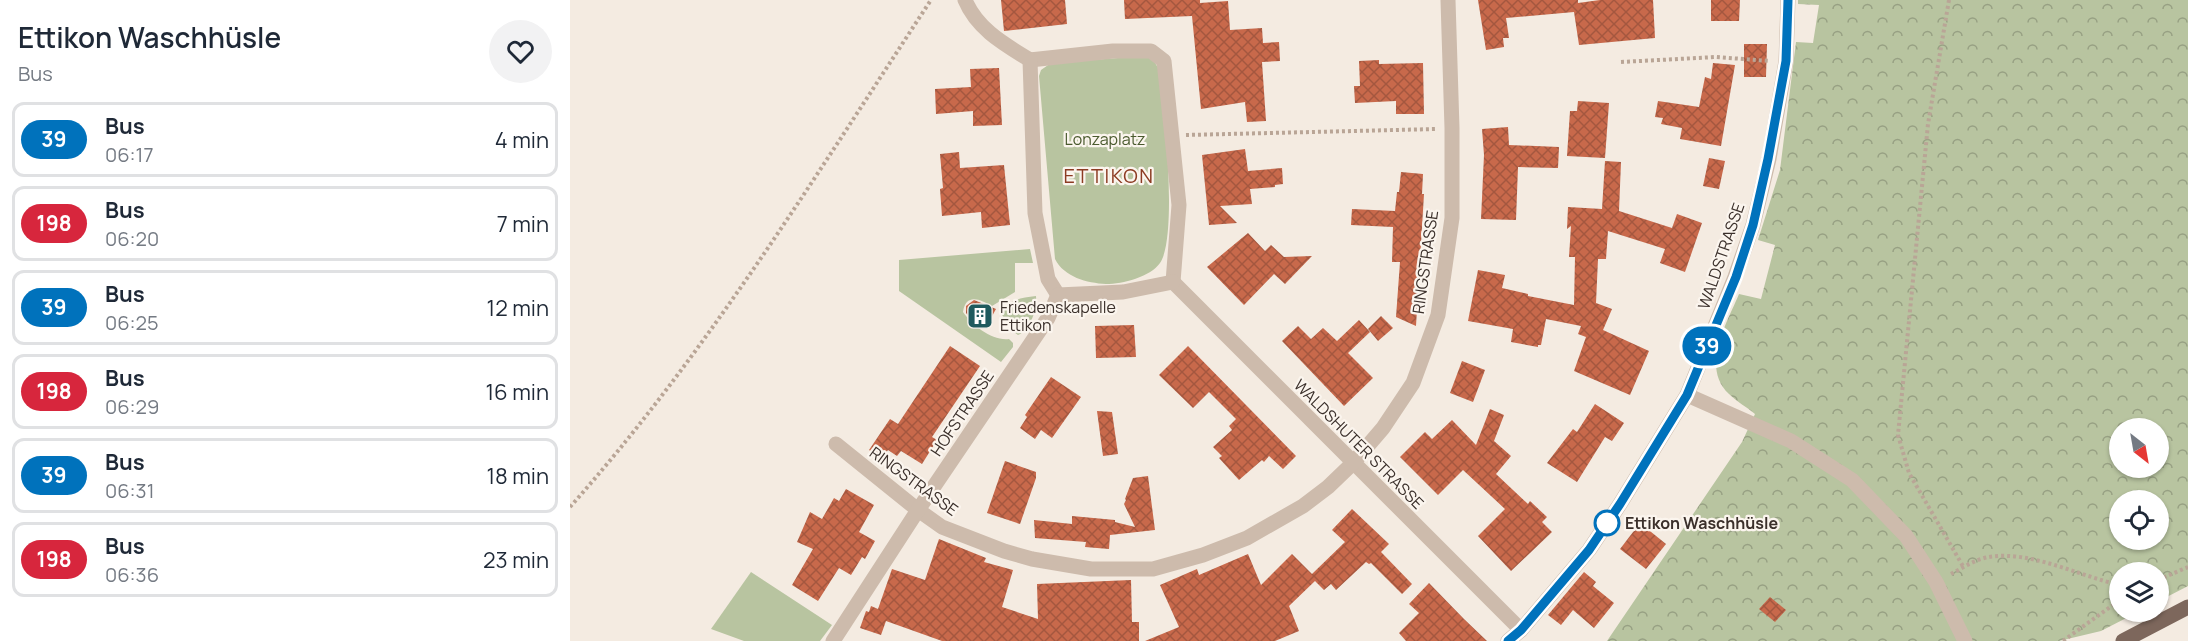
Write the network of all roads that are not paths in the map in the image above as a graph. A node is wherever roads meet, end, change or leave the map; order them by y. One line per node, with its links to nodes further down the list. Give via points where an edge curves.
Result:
1 (965, 0): 4 (street, via 971,14 985,29)
2 (1448, 0): 9 (street, RINGSTRASSE, via 1452,218 1438,315 1413,383)
3 (1788, 0): 7 (street, WALDSTRASSE, via 1786,61 1753,225)
4 (1030, 60): 5 (street, via 1151,51 1164,61 1179,205); 6 (street, via 1035,213 1048,279)
5 (1173, 282): 6 (street, via 1123,292); 9 (street, WALDSHUTER STRASSE)
6 (1058, 295): 10 (street, HOFSTRASSE, via 1048,318)
7 (1687, 395): 12 (street, WALDSTRASSE, via 1589,550); 15 (street, via 1791,441 1852,480 1906,536 1936,582)
8 (836, 444): 10 (street, RINGSTRASSE)
9 (1353, 463): 10 (street, RINGSTRASSE, via 1303,506 1247,538 1153,569 1091,569 1032,559 942,527); 12 (street, WALDSHUTER STRASSE)
10 (918, 510): 13 (street, HOFSTRASSE)
11 (2188, 607): 16 (main road)
12 (1521, 630): 14 (street, WALDSTRASSE)
13 (833, 641)
14 (1508, 641)
15 (1965, 641)
16 (2123, 641)

